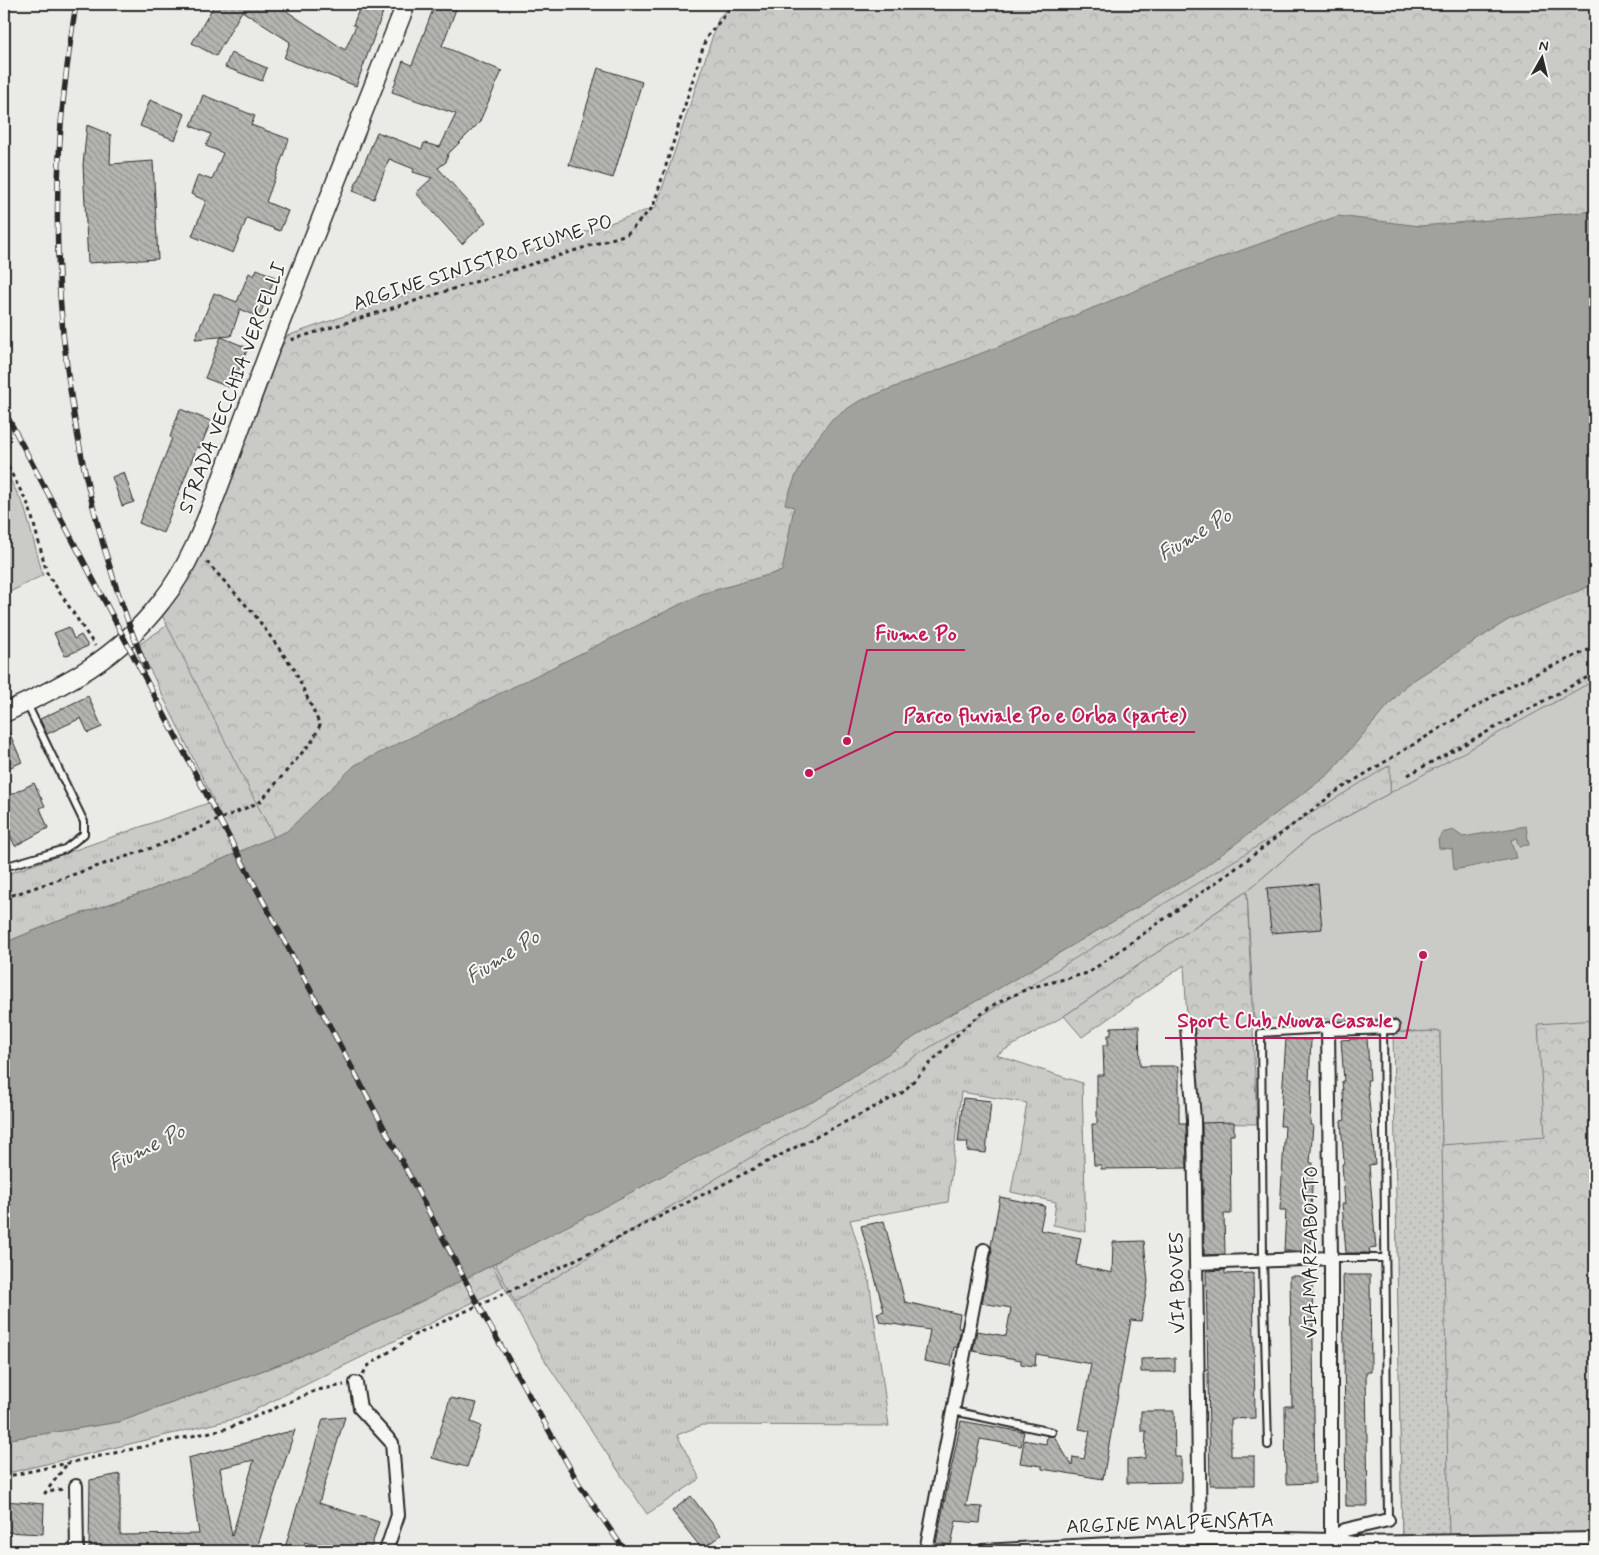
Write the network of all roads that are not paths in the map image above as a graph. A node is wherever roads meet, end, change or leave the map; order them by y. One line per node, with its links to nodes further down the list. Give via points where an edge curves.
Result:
1 (406, 4): 2 (street, STRADA VECCHIA VERCELLI, via 194,548 161,603 126,642 67,683)
2 (27, 703): 3 (street, STRADA VECCHIA VERCELLI); 4 (lane, via 84,822 84,834 66,849)
3 (4, 713)
4 (4, 867)
5 (1187, 1027): 12 (street, VIA BOVES, via 1194,1120)
6 (1388, 1027): 7 (street); 10 (lane)
7 (1328, 1029): 9 (street, VIA MARZABOTTO); 11 (lane, via 1261,1034)
8 (984, 1250): 14 (street)
9 (1330, 1258): 10 (lane); 11 (street); 21 (street, VIA MARZABOTTO)
10 (1385, 1258): 18 (lane)
11 (1263, 1260): 12 (street); 16 (lane)
12 (1196, 1263): 19 (street, VIA BOVES)
13 (356, 1383): 23 (street, via 360,1408 392,1443 398,1515)
14 (952, 1411): 15 (lane); 24 (street)
15 (1052, 1432)
16 (1268, 1445)
17 (76, 1486): 22 (street)
18 (1388, 1520): 21 (street, ARGINE MALPENSATA, via 1346,1530)
19 (1200, 1539): 21 (street, ARGINE MALPENSATA); 25 (street, ARGINE MALPENSATA)
20 (1595, 1539): 21 (street, ARGINE MALPENSATA, via 1354,1543)
21 (1330, 1540): 26 (street)
22 (77, 1551)
23 (386, 1551)
24 (926, 1551)
25 (982, 1551)
26 (1318, 1551)

